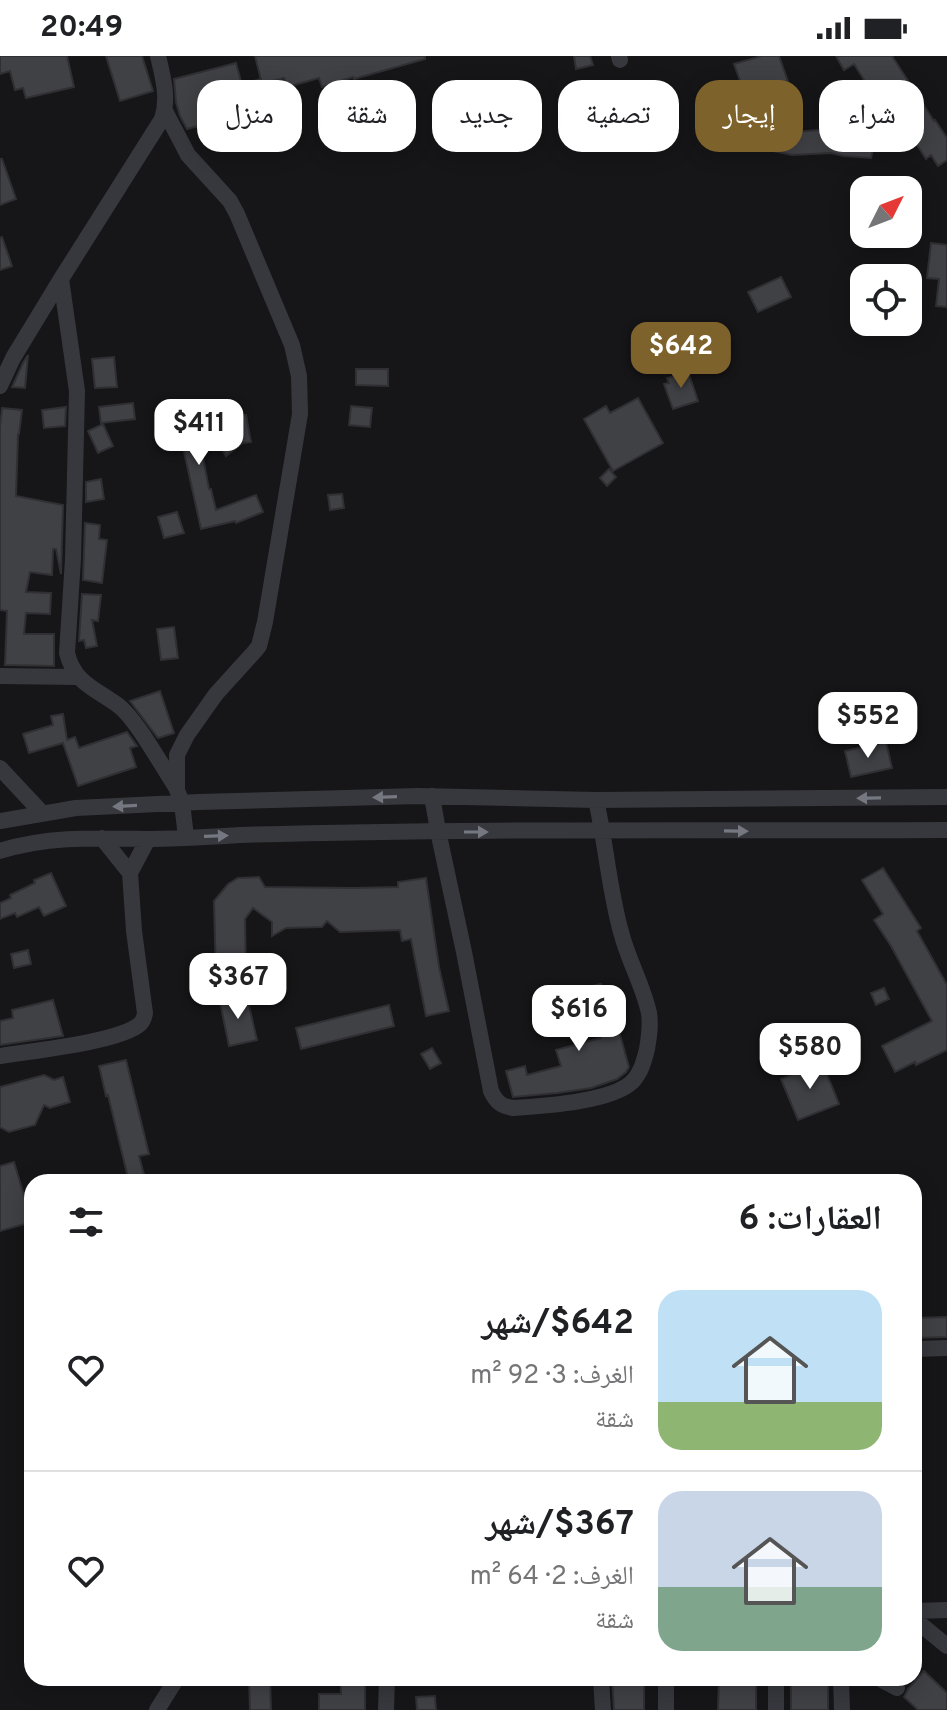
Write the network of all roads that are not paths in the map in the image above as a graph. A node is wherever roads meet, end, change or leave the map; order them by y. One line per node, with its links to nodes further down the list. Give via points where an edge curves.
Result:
1 (158, 56): 2 (street)
2 (165, 111): 3 (street); 8 (street, via 188,155 237,214 292,345 300,414 259,646 187,735 177,755)
3 (61, 279): 4 (street); 6 (street, via 77,391 67,653)
4 (0, 386)
5 (0, 676): 6 (street)
6 (77, 677): 8 (street, via 128,714)
7 (0, 768): 12 (street)
8 (180, 796): 9 (street, one-way to 8); 12 (street, one-way to 12); 17 (street)
9 (432, 796): 11 (street); 16 (street)
10 (947, 797): 11 (street, one-way to 11)
11 (596, 800): 14 (street)
12 (43, 814): 13 (street)
13 (0, 821)
14 (603, 829): 15 (street, one-way to 15); 16 (street, one-way to 14); 16 (street, via 621,931 649,1011 645,1059 630,1083 618,1091 570,1104 514,1108 499,1104 491,1091)
15 (947, 830)
16 (438, 831): 17 (street, one-way to 16)
17 (186, 837): 19 (street)
18 (102, 838): 19 (street); 20 (street, via 50,839); 21 (street)
19 (148, 839): 21 (street)
20 (0, 851)
21 (130, 873): 22 (street, via 143,1021 110,1037)
22 (0, 1056)
23 (947, 1348): 24 (street)
24 (922, 1349)
25 (947, 1610): 26 (street)
26 (922, 1611)
27 (922, 1626): 28 (street)
28 (947, 1646)
29 (172, 1686): 37 (street)
30 (387, 1686): 38 (street)
31 (602, 1686): 39 (street)
32 (666, 1686): 40 (street)
33 (776, 1686): 41 (street)
34 (841, 1686): 42 (street)
35 (893, 1686): 36 (street)
36 (897, 1688)
37 (157, 1710)
38 (386, 1710)
39 (603, 1710)
40 (666, 1710)
41 (776, 1710)
42 (842, 1710)

